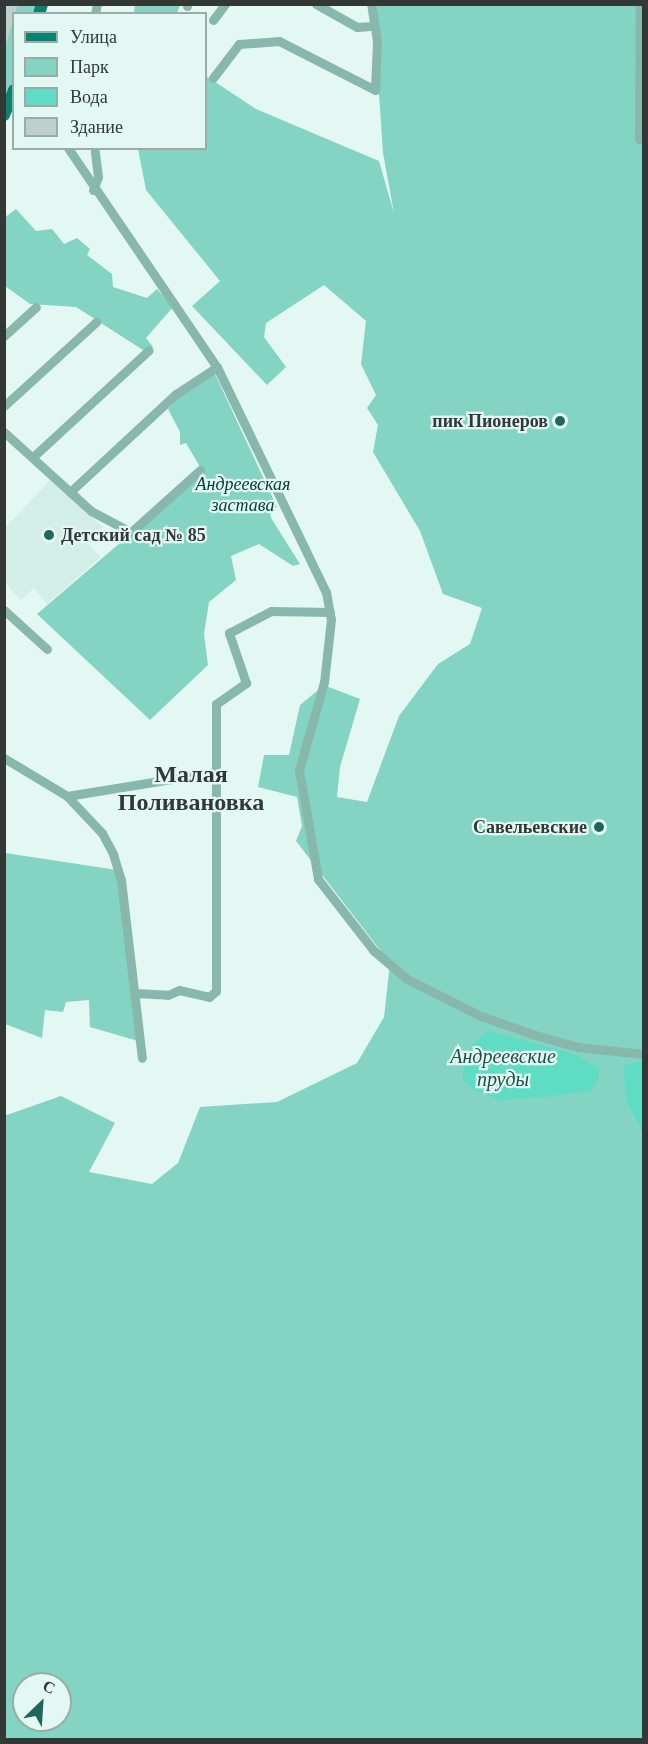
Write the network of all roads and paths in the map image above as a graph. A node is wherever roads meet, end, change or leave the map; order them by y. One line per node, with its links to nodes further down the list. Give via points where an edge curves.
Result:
1 (225, 4): 5 (street)
2 (316, 4): 6 (street, via 357,27)
3 (371, 4): 6 (street)
4 (640, 4): 10 (street)
5 (213, 20)
6 (373, 26): 7 (street, via 375,90 279,41 239,44)
7 (213, 78)
8 (12, 95): 9 (main road)
9 (4, 115)
10 (639, 139)
11 (69, 150): 13 (street)
12 (95, 151): 13 (street, via 98,177)
13 (93, 190): 18 (street)
14 (36, 307): 16 (street)
15 (96, 322): 19 (street)
16 (4, 336)
17 (149, 350): 21 (street)
18 (217, 366): 23 (street, via 177,394); 25 (street, via 326,592)
19 (4, 406)
20 (4, 432): 21 (street)
21 (34, 456): 23 (street)
22 (200, 471): 23 (street, via 131,532 91,511)
23 (70, 492)
24 (4, 610): 26 (street)
25 (330, 612): 28 (street, via 271,611 230,633 246,683 216,704); 31 (street, via 324,682 299,770 318,879 373,950 407,979 481,1016 535,1035 578,1047)
26 (47, 649)
27 (4, 758): 29 (street)
28 (215, 771): 29 (street); 30 (street, via 219,818 216,991 208,998 179,990 168,995)
29 (67, 796): 30 (street, via 102,833 119,868)
30 (135, 993): 32 (street)
31 (644, 1054)
32 (142, 1058)

